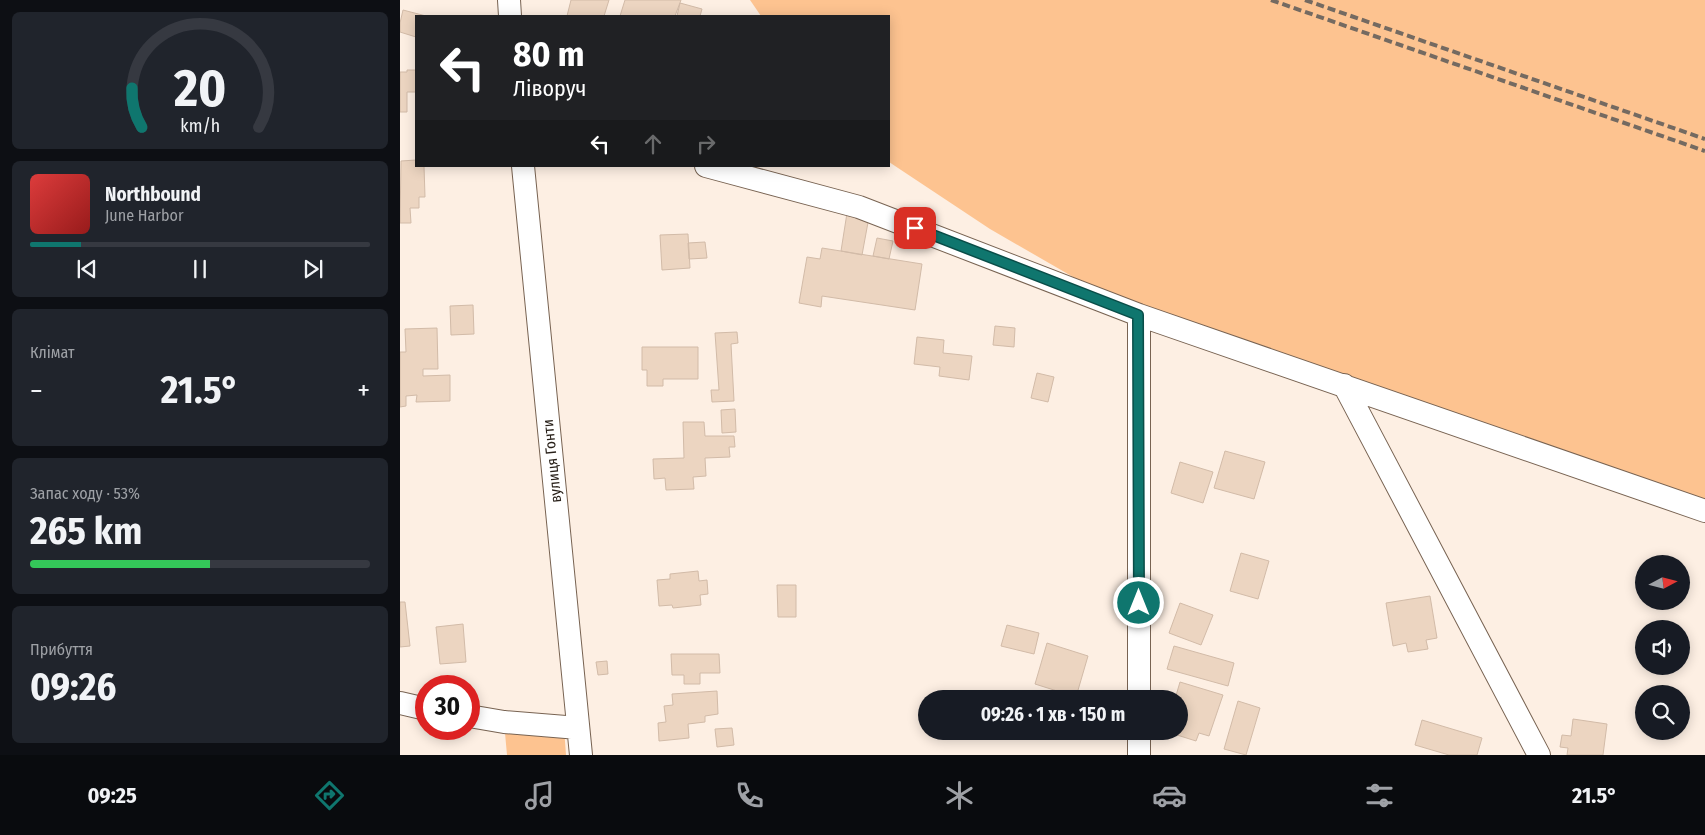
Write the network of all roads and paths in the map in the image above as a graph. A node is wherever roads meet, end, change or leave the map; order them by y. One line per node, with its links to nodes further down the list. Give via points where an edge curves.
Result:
1 (509, 0): 2 (street)
2 (510, 15)
3 (523, 167): 12 (street, вулиця Гонти)
4 (710, 167): 5 (street, via 859,207)
5 (1138, 315): 6 (street); 8 (street)
6 (1344, 385): 7 (street); 16 (street)
7 (1705, 510)
8 (1139, 690)
9 (400, 703): 10 (street)
10 (415, 706)
11 (480, 718): 12 (street)
12 (578, 728): 14 (street, вулиця Гонти)
13 (1139, 740): 15 (street)
14 (581, 755)
15 (1139, 755)
16 (1539, 755)

